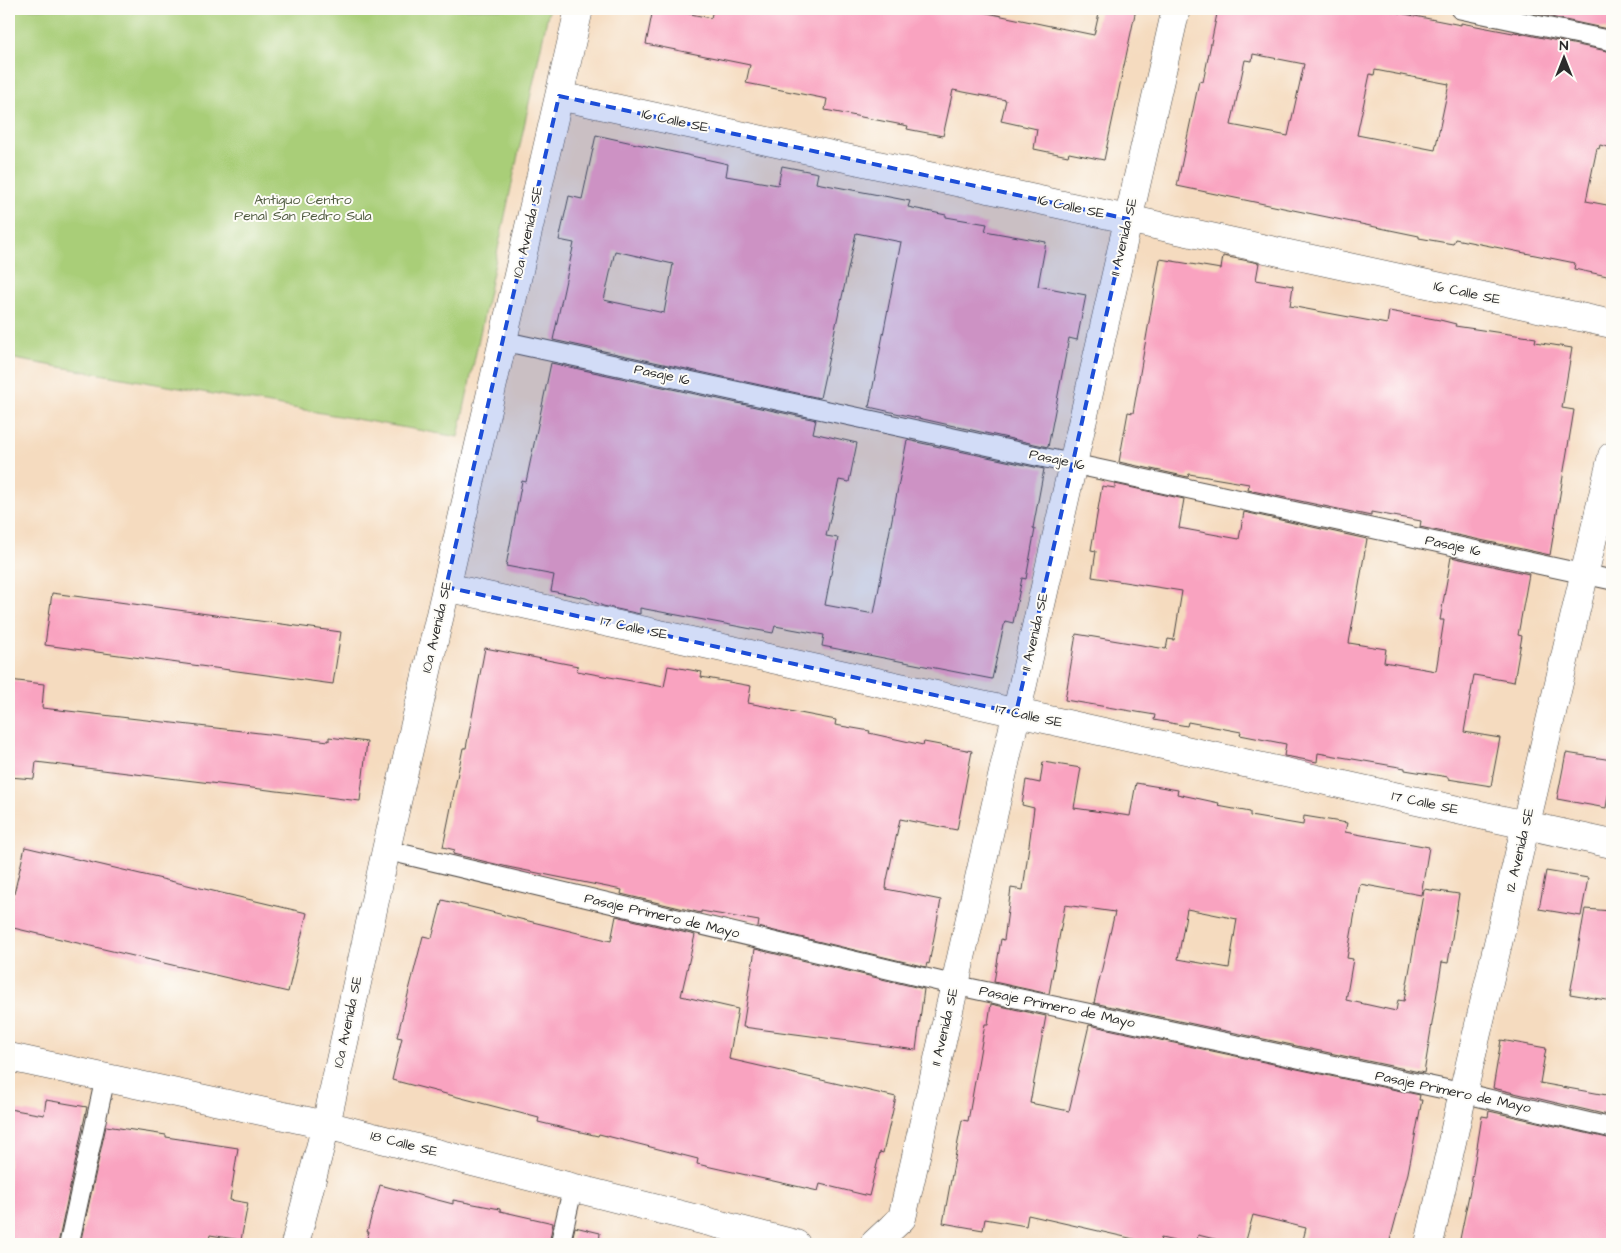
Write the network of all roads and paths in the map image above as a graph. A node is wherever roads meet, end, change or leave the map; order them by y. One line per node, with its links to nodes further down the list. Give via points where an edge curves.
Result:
1 (579, 9): 5 (street, 10a Avenida SE)
2 (1176, 9): 6 (street, 11 Avenida SE)
3 (1460, 9): 4 (lane)
4 (1612, 41)
5 (559, 96): 6 (street, 16 Calle SE); 8 (street, 10a Avenida SE)
6 (1128, 219): 7 (street, 16 Calle SE); 10 (street, 11 Avenida SE)
7 (1612, 324)
8 (503, 341): 10 (lane, Pasaje 16); 13 (street, 10a Avenida SE)
9 (1612, 456): 11 (street, 12 Avenida SE)
10 (1072, 464): 11 (lane, Pasaje 16); 14 (street, 11 Avenida SE)
11 (1584, 574): 12 (lane, Pasaje 16); 15 (street, 12 Avenida SE)
12 (1612, 580)
13 (446, 587): 14 (street, 17 Calle SE); 17 (street, 10a Avenida SE)
14 (1016, 713): 15 (street, 17 Calle SE); 18 (street, 11 Avenida SE)
15 (1526, 825): 16 (street, 17 Calle SE); 21 (street, 12 Avenida SE)
16 (1612, 844)
17 (386, 850): 18 (lane, Pasaje Primero de Mayo); 22 (street, 10a Avenida SE)
18 (955, 985): 21 (lane, Pasaje Primero de Mayo); 29 (street, 11 Avenida SE, via 902,1218)
19 (9, 1057): 20 (street, 18 Calle SE)
20 (105, 1079): 22 (street, 18 Calle SE); 25 (lane)
21 (1463, 1093): 23 (lane, Pasaje Primero de Mayo); 30 (street, 12 Avenida SE)
22 (326, 1125): 24 (street, 18 Calle SE); 26 (street, 10a Avenida SE)
23 (1612, 1128)
24 (573, 1186): 27 (lane); 28 (street, 18 Calle SE)
25 (69, 1244)
26 (295, 1244)
27 (560, 1244)
28 (796, 1244)
29 (874, 1244)
30 (1429, 1244)

